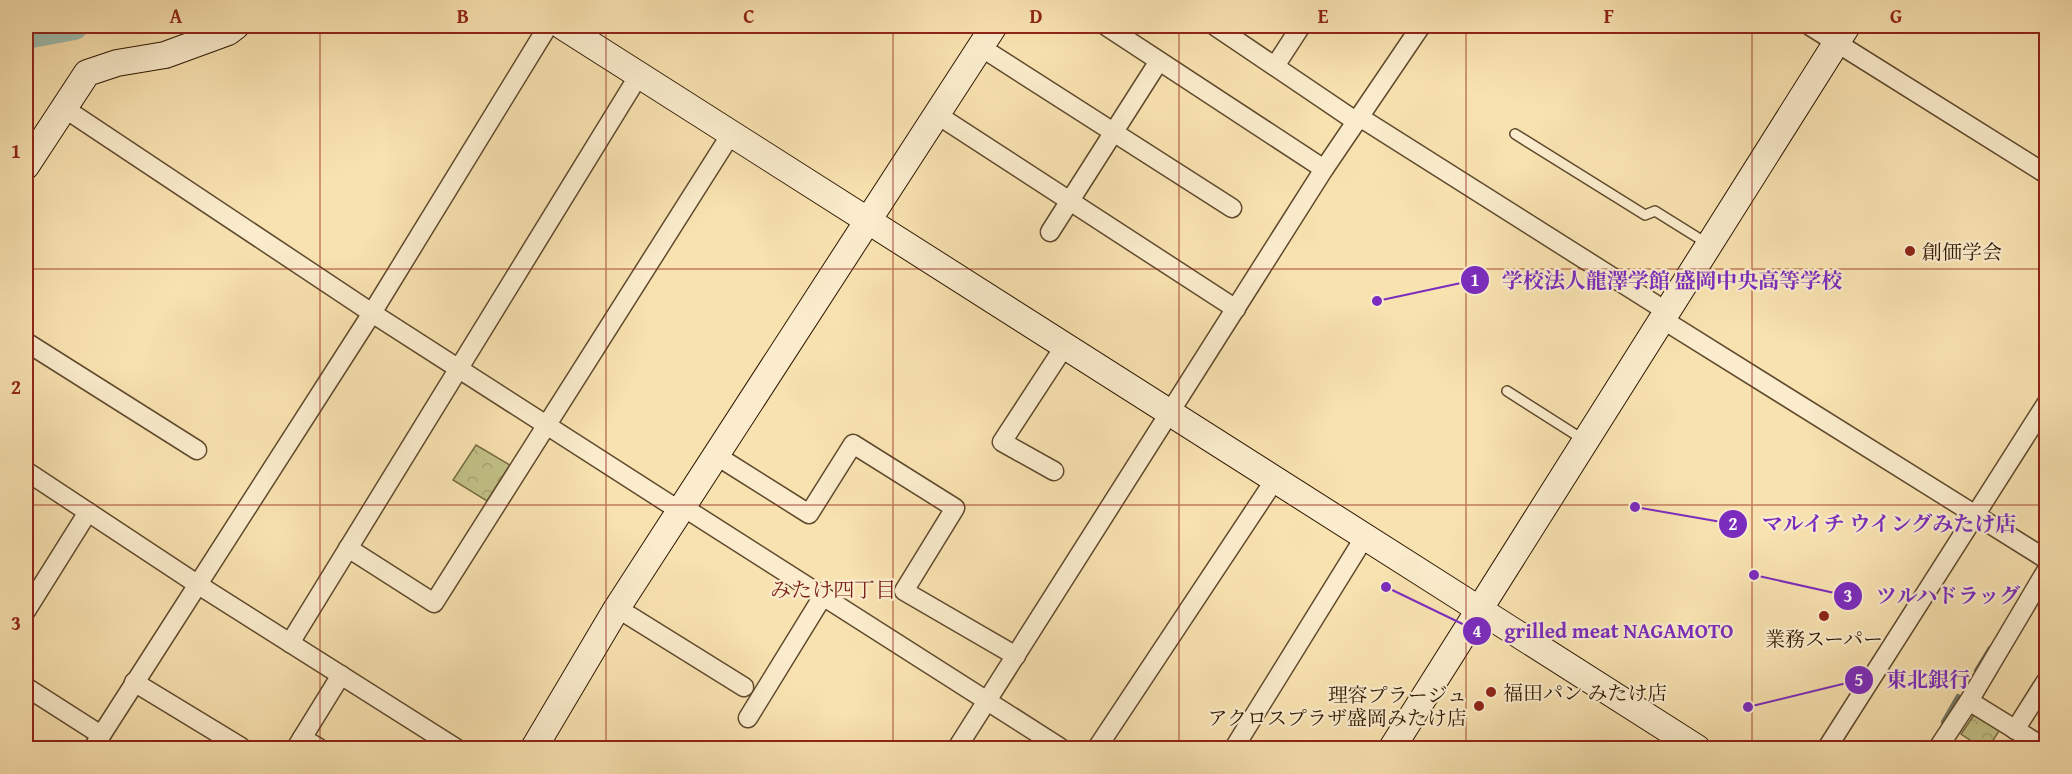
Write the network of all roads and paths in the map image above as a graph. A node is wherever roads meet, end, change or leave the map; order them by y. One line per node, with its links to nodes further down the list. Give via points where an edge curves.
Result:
1 (236, 26): 14 (street, via 165,55 87,73)
2 (548, 26): 29 (street)
3 (562, 26): 13 (street)
4 (1106, 26): 11 (street)
5 (1215, 26): 12 (street)
6 (1301, 26): 12 (street)
7 (1421, 26): 16 (street)
8 (1810, 26): 9 (street)
9 (1842, 34): 22 (street); 27 (street)
10 (987, 36): 15 (street); 17 (street)
11 (1159, 61): 17 (street); 21 (street)
12 (1275, 66): 16 (street)
13 (639, 75): 18 (street); 33 (street)
14 (64, 108): 20 (street); 29 (street)
15 (936, 114): 23 (street); 25 (street)
16 (1359, 120): 21 (street); 30 (street)
17 (1114, 131): 23 (street); 24 (street)
18 (730, 134): 25 (street); 37 (street)
19 (1515, 135): 27 (lane, via 1645,215 1655,211)
20 (26, 166)
21 (1324, 169): 28 (street)
22 (2046, 174)
23 (1069, 199): 26 (street); 28 (street)
24 (1232, 208)
25 (865, 220): 32 (street); 40 (street)
26 (1050, 232)
27 (1710, 245): 30 (street)
28 (1236, 309): 36 (street)
29 (372, 313): 33 (street); 51 (street)
30 (1664, 315): 38 (street); 46 (street)
31 (26, 342): 39 (street)
32 (1064, 346): 36 (street); 42 (street, via 1002,442)
33 (459, 368): 37 (street); 48 (street)
34 (1507, 391): 38 (lane)
35 (2046, 404): 46 (street)
36 (1169, 411): 43 (street); 57 (street)
37 (547, 426): 44 (street, via 674,507); 48 (street, via 434,603)
38 (1586, 442): 54 (street)
39 (197, 450)
40 (717, 456): 44 (street); 57 (street, via 809,514 853,444 955,508 904,591)
41 (26, 471): 45 (street)
42 (1054, 471)
43 (1274, 481): 47 (street); 75 (street)
44 (683, 507): 52 (street); 53 (street)
45 (88, 512): 51 (street); 55 (street)
46 (1977, 516): 49 (street); 79 (street)
47 (1364, 538): 54 (street); 76 (street)
48 (348, 548): 56 (street)
49 (2046, 559)
50 (2046, 571): 64 (street)
51 (197, 584): 56 (street); 60 (street)
52 (823, 596): 63 (street); 65 (street)
53 (617, 608): 62 (street); 72 (street)
54 (1481, 610): 77 (street); 78 (street)
55 (26, 611)
56 (290, 644): 58 (street)
57 (1016, 656): 63 (street)
58 (341, 675): 68 (street); 71 (street)
59 (2046, 681): 66 (street)
60 (134, 682): 67 (street); 69 (street)
61 (26, 687): 67 (street)
62 (744, 687)
63 (987, 701): 73 (street); 74 (street)
64 (1969, 701): 66 (street); 80 (street)
65 (748, 718)
66 (2015, 730): 81 (street)
67 (97, 742)
68 (299, 743): 70 (street)
69 (241, 747)
70 (319, 748)
71 (456, 748)
72 (534, 748)
73 (957, 748)
74 (1062, 748)
75 (1097, 748)
76 (1234, 748)
77 (1392, 748)
78 (1697, 748)
79 (1827, 748)
80 (1938, 748)
81 (2044, 748)

